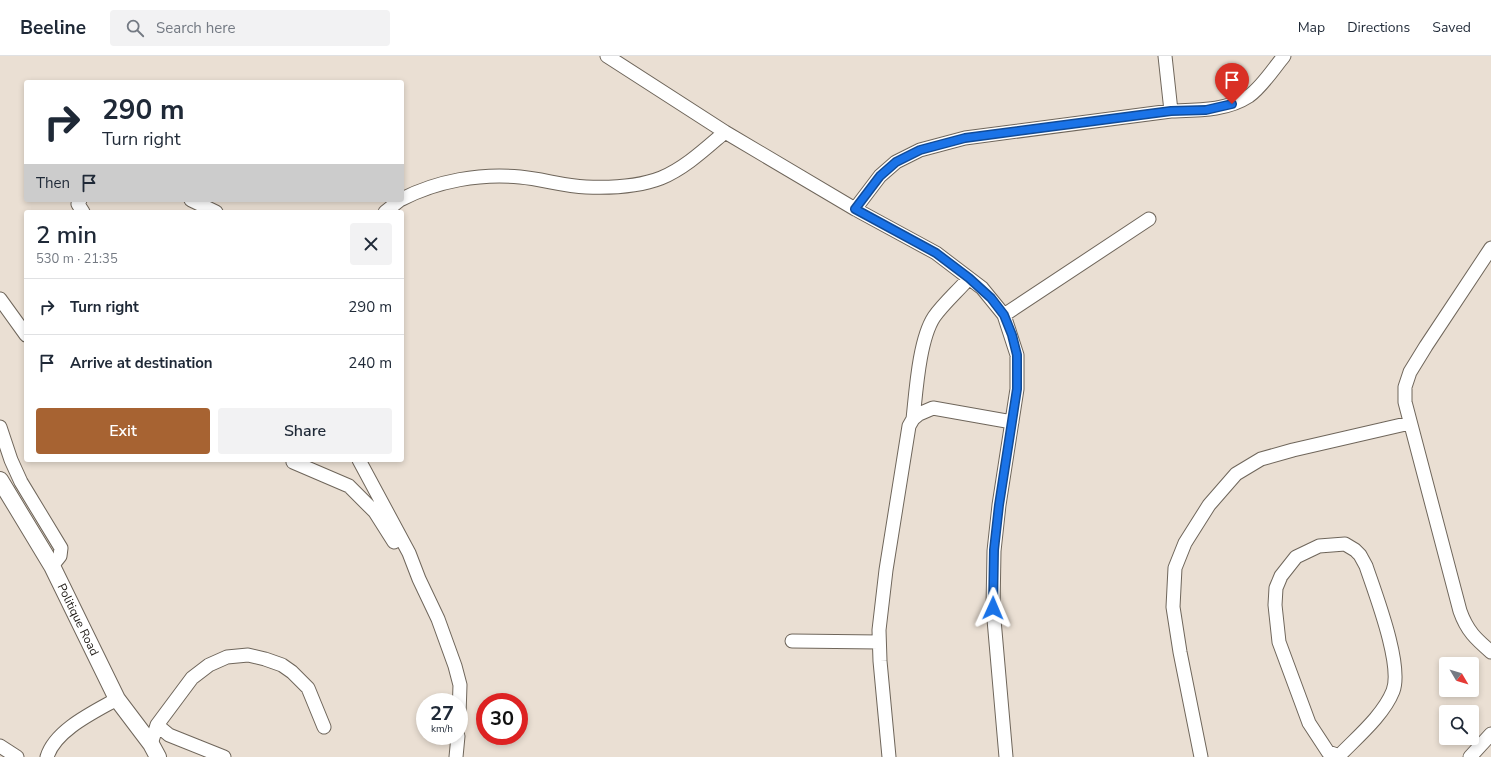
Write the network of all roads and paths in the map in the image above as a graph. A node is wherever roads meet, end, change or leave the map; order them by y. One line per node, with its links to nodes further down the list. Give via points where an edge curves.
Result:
1 (608, 56): 5 (street)
2 (1166, 56): 4 (street)
3 (1284, 56): 4 (street, via 1250,95 1232,104 1206,110)
4 (1171, 111): 9 (street, via 965,138 920,150 896,162 880,176)
5 (725, 132): 6 (street, via 686,164 661,178 633,185 585,187 519,177 499,177 447,182); 9 (street)
6 (404, 199)
7 (195, 202): 10 (street)
8 (398, 202): 11 (street)
9 (855, 209): 14 (street, via 936,253)
10 (212, 210)
11 (388, 210)
12 (1149, 219): 16 (street)
13 (1491, 248): 20 (street, via 1410,372 1405,387 1405,402)
14 (969, 278): 16 (street, via 991,298); 18 (street, via 942,307 929,328 918,372)
15 (0, 299): 17 (street)
16 (1004, 315): 19 (street, via 1017,355 1017,389)
17 (24, 332)
18 (913, 419): 19 (street, via 933,408); 28 (street, via 909,426 886,570)
19 (1012, 422): 44 (street, via 994,543 993,594)
20 (1410, 423): 29 (street, via 1460,611 1471,634); 45 (street, via 1261,459 1236,474 1209,505 1185,543 1175,568 1173,607)
21 (0, 427): 26 (street, via 21,482 61,548 60,556)
22 (293, 462): 25 (street, via 349,486 375,512 394,543)
23 (360, 462): 25 (street)
24 (0, 480): 26 (street, Politique Road)
25 (409, 553): 30 (street, via 438,619 455,666)
26 (52, 566): 31 (street, Politique Road)
27 (792, 641): 28 (street)
28 (879, 642): 43 (street)
29 (1491, 652)
30 (460, 693)
31 (117, 699): 37 (street, Politique Road); 40 (street, via 65,732 49,750)
32 (157, 725): 33 (street, via 192,678 209,665 226,657 248,655 282,665 300,679 308,688); 37 (street); 41 (street, via 169,735)
33 (324, 727)
34 (1491, 734): 46 (street)
35 (457, 745): 42 (street)
36 (0, 746): 39 (street)
37 (154, 751)
38 (1339, 756): 38 (street, via 1380,711 1392,694 1395,684 1395,669 1388,634 1366,566 1360,555 1345,544 1319,546 1296,557 1281,576 1276,588 1275,605 1279,642 1309,722 1328,752)
39 (17, 757)
40 (47, 757)
41 (224, 757)
42 (456, 757)
43 (890, 757)
44 (1006, 757)
45 (1201, 757)
46 (1470, 757)

